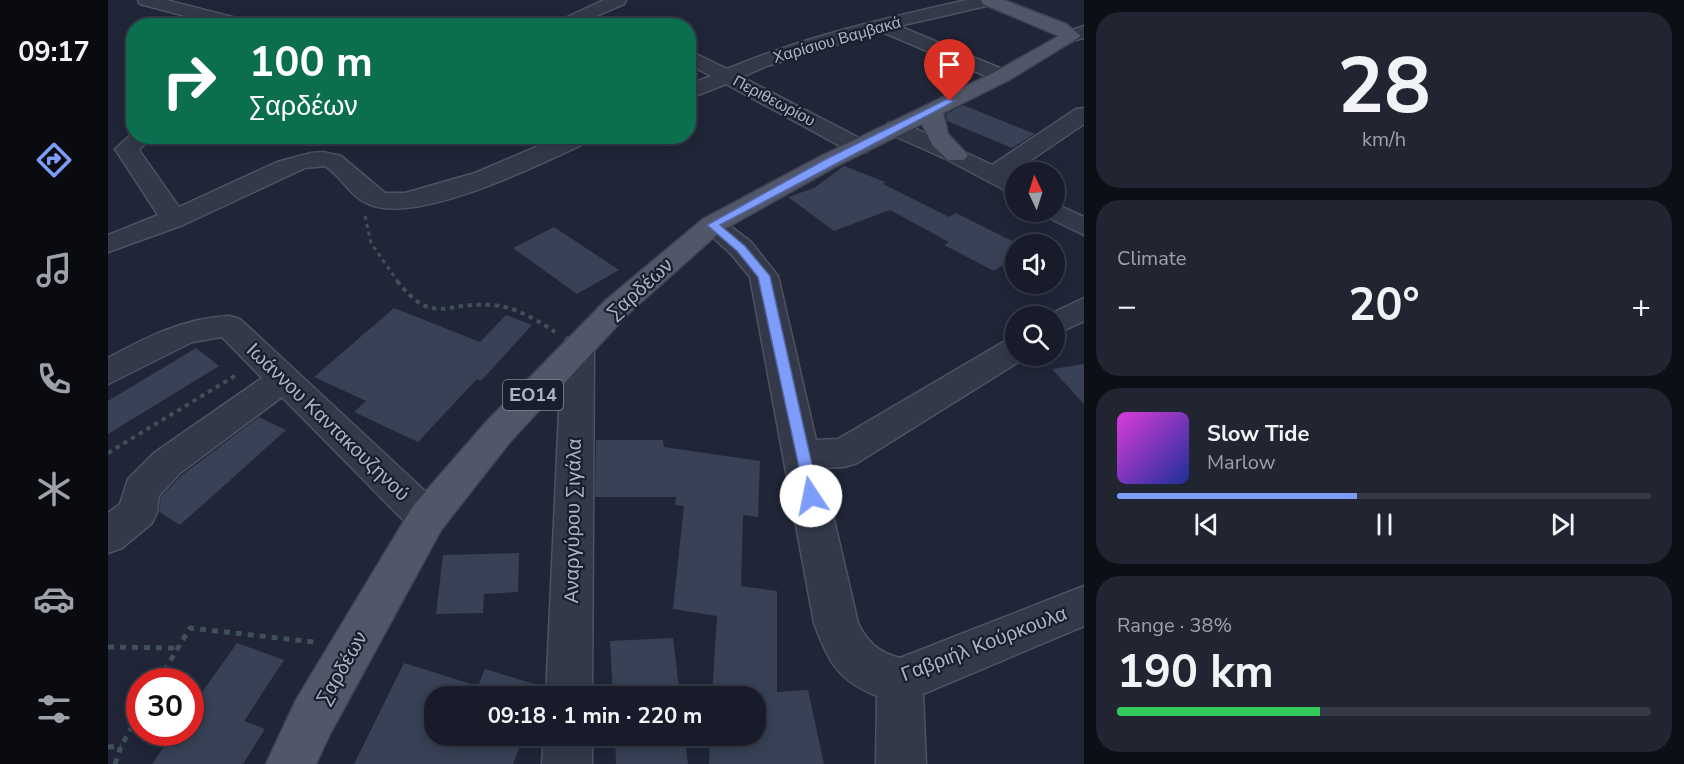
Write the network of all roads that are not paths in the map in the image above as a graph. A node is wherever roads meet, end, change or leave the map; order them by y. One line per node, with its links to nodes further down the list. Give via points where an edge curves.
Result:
1 (146, 0): 5 (street)
2 (618, 0): 4 (street)
3 (989, 0): 8 (street, Χαρίσιου Βαμβακά); 9 (main road, Σαρδέων / ΕΟ14, via 1060,28)
4 (598, 10): 6 (street); 7 (street)
5 (215, 18)
6 (578, 18)
7 (614, 18)
8 (881, 26): 11 (street, Χαρίσιου Βαμβακά, via 760,62); 12 (street)
9 (1080, 30): 12 (main road, Σαρδέων / ΕΟ14)
10 (696, 60): 11 (street, Περιθεωρίου)
11 (728, 76): 13 (street, Χαρίσιου Βαμβακά); 16 (street, Περιθεωρίου)
12 (1002, 76): 14 (main road, Σαρδέων / ΕΟ14)
13 (696, 90)
14 (933, 110): 16 (main road, Σαρδέων / ΕΟ14); 19 (main road, via 935,132)
15 (1084, 114): 20 (street)
16 (880, 136): 19 (street); 20 (street); 24 (main road, Σαρδέων / ΕΟ14)
17 (563, 144): 23 (street, via 422,198 377,198 337,162 323,159 298,163)
18 (135, 146): 23 (street)
19 (956, 155): 20 (street)
20 (992, 176): 21 (street)
21 (1005, 183)
22 (1065, 217): 25 (street)
23 (174, 219): 26 (street)
24 (712, 225): 29 (main road, Σαρδέων / ΕΟ14); 33 (street, Γαβριήλ Κούρκουλα, via 741,248 764,276)
25 (1084, 227)
26 (108, 244)
27 (1084, 308): 28 (street)
28 (1065, 319)
29 (578, 346): 34 (main road, Σαρδέων / ΕΟ14, via 498,432); 38 (street, Αναργύρου Σιγάλα)
30 (1005, 356): 33 (street, via 843,453)
31 (274, 369): 32 (street, Ιωάννου Καντακουζηνού, via 229,326 207,326 182,332); 34 (street, Ιωάννου Καντακουζηνού); 35 (street, via 239,409 167,463 141,490 138,512)
32 (108, 372)
33 (803, 454): 37 (street, Γαβριήλ Κούρκουλα, via 836,622 845,648 861,666)
34 (427, 518): 40 (main road, Σαρδέων / ΕΟ14, via 313,717)
35 (108, 536)
36 (1084, 606): 37 (street, Γαβριήλ Κούρκουλα)
37 (900, 681): 42 (street)
38 (569, 686)
39 (568, 746): 41 (street)
40 (291, 764)
41 (567, 764)
42 (901, 764)

